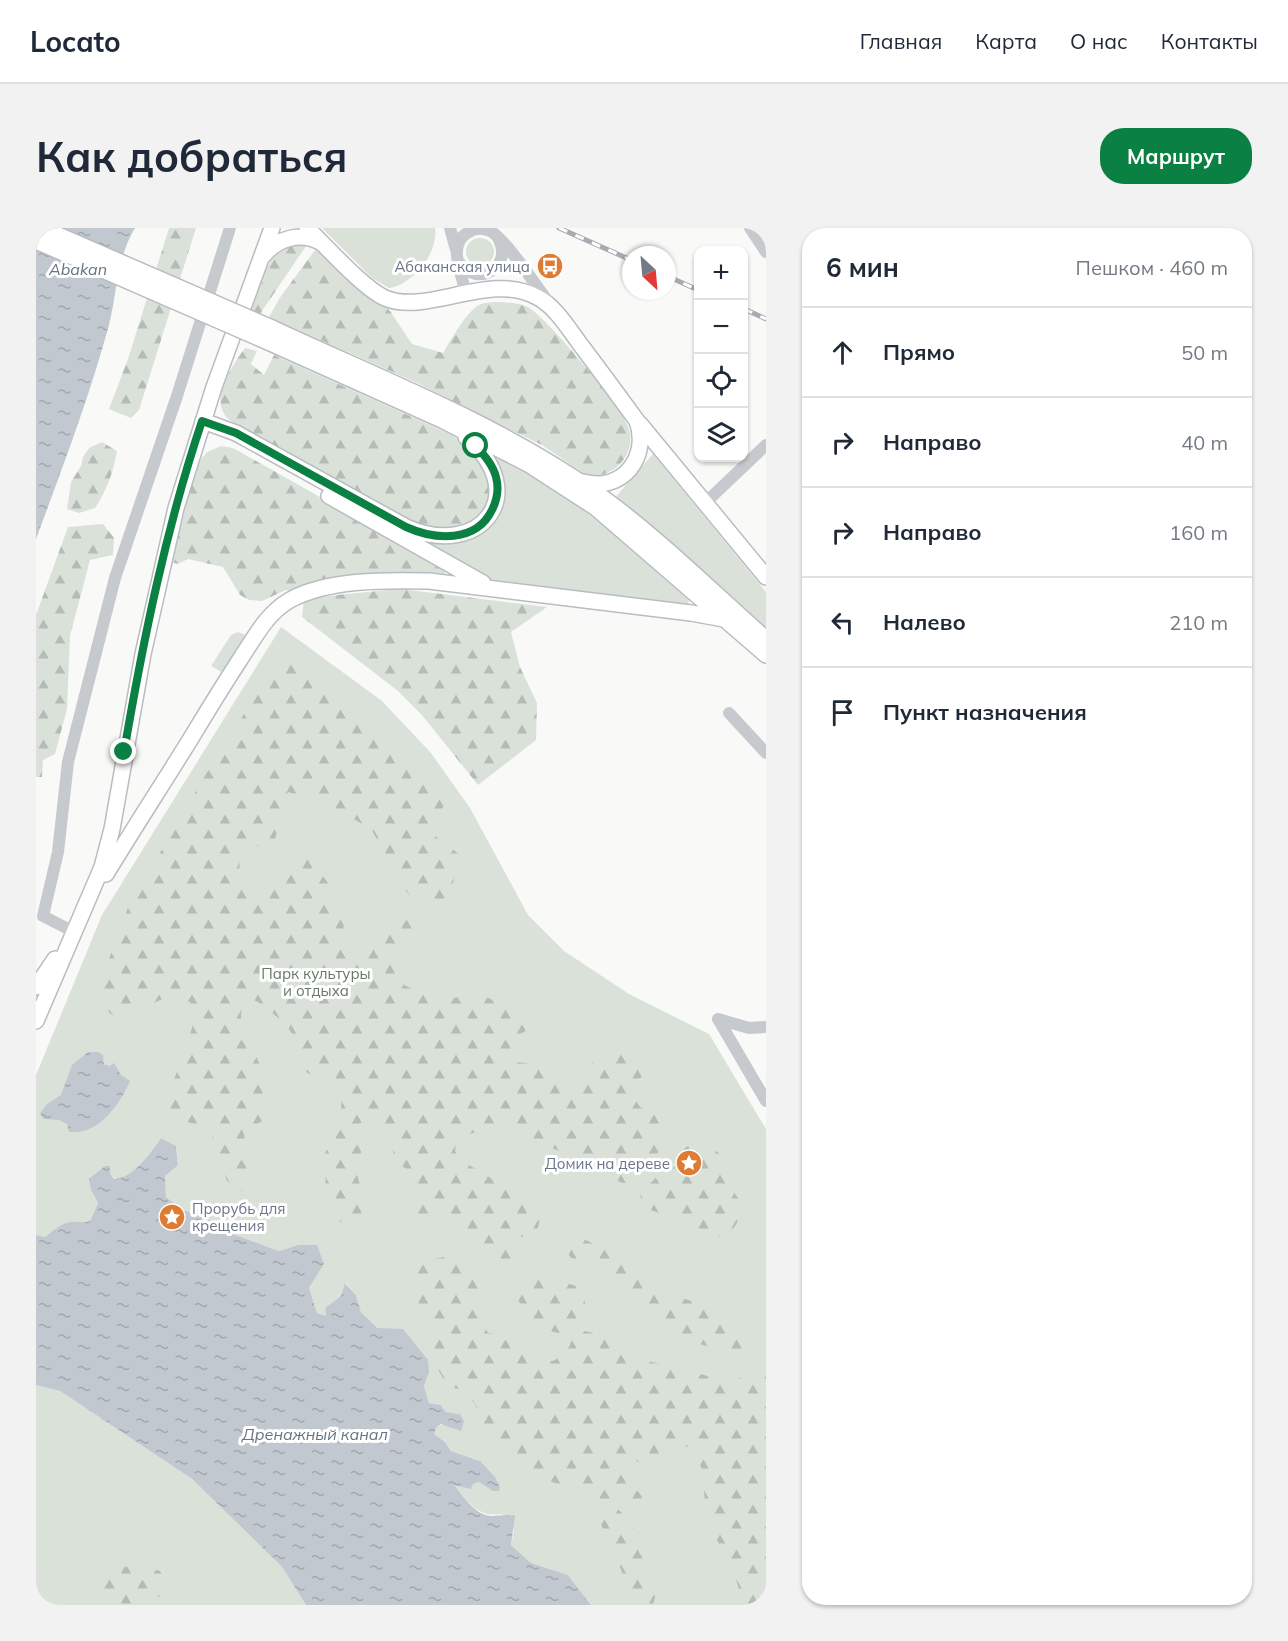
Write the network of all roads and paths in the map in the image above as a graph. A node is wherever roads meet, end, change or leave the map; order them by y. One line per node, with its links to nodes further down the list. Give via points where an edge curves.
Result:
1 (42, 228): 15 (main road, bridge)
2 (230, 228): 30 (street, via 124,549 68,762 58,852 43,916)
3 (272, 228): 12 (main road)
4 (307, 228): 9 (main road)
5 (450, 228): 11 (street)
6 (750, 228): 10 (street)
7 (490, 232): 11 (street, via 468,232 459,242); 11 (street, via 502,249 502,258 491,272 474,274 465,270); 14 (street)
8 (36, 241): 15 (main road, bridge)
9 (325, 246): 12 (main road, via 307,237 292,238 272,246); 13 (main road, via 386,298 406,302)
10 (766, 252)
11 (457, 257): 13 (street)
12 (260, 261): 16 (main road)
13 (466, 293): 14 (main road, via 507,289 529,293 548,305)
14 (566, 325): 18 (main road)
15 (270, 335): 17 (main road); 20 (main road, via 499,434)
16 (202, 421): 17 (main road, via 236,433 406,527 443,536 469,532 482,525 497,491 496,476 488,460); 23 (main road, via 471,577); 29 (main road, via 169,535 129,725 112,829)
17 (444, 421): 24 (main road, via 528,464 596,508)
18 (637, 421): 20 (main road, via 640,449 622,476 600,484); 21 (main road)
19 (766, 445): 21 (street)
20 (575, 478): 25 (main road, via 604,498)
21 (704, 504): 22 (main road)
22 (766, 577)
23 (506, 590): 24 (main road); 29 (main road, via 429,581 381,582 314,591 280,607 266,621 224,685)
24 (724, 619): 26 (main road)
25 (766, 639)
26 (766, 655)
27 (729, 713): 28 (street)
28 (766, 753)
29 (89, 902): 30 (main road)
30 (74, 932): 31 (main road); 32 (main road)
31 (36, 987)
32 (36, 1021)
33 (766, 1027): 34 (street, via 749,1028 718,1019)
34 (766, 1101)

